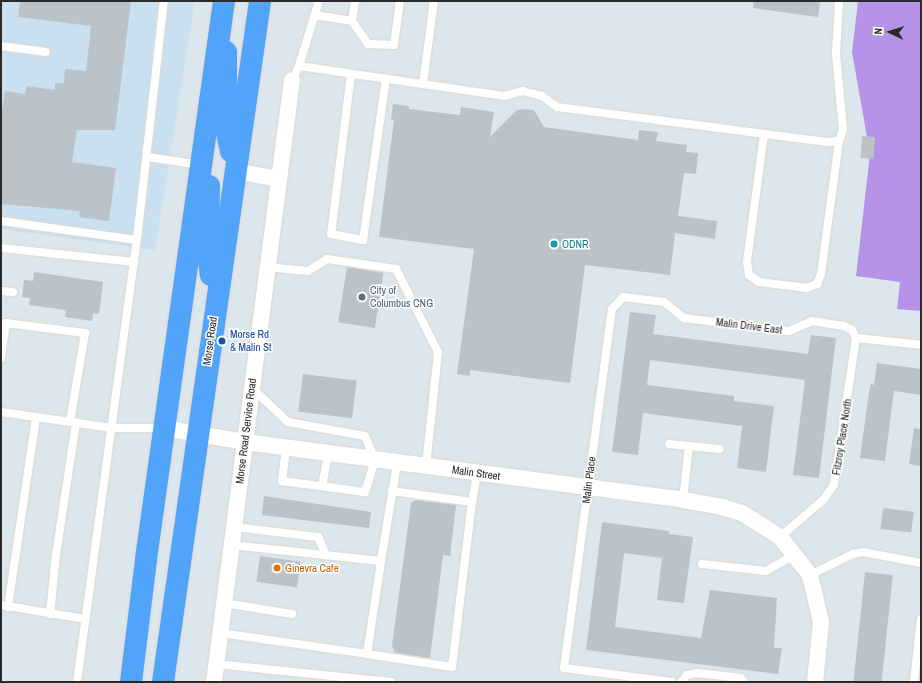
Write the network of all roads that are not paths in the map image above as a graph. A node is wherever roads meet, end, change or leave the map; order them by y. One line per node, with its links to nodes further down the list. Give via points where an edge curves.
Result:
1 (164, 1): 19 (lane)
2 (224, 1): 20 (main road); 21 (main road, via 226,128)
3 (260, 1): 21 (main road, Morse Road)
4 (319, 1): 9 (lane)
5 (355, 1): 10 (lane)
6 (400, 1): 10 (lane, via 394,45 368,44)
7 (434, 1): 16 (lane)
8 (839, 1): 18 (lane, via 836,53 843,130)
9 (314, 15): 10 (lane); 13 (lane)
10 (352, 21)
11 (1, 46): 12 (lane)
12 (46, 52)
13 (295, 73): 14 (lane); 22 (street, Morse Road Service Road)
14 (351, 74): 15 (lane); 15 (lane, via 331,234 363,240)
15 (386, 79): 16 (lane)
16 (423, 84): 17 (lane, via 504,96 513,92 533,92 557,107)
17 (764, 134): 18 (lane, via 827,142); 18 (lane, via 747,262 749,275 759,282 807,288 817,284 821,274)
18 (838, 141)
19 (148, 157): 20 (lane); 24 (lane)
20 (200, 165): 31 (main road, via 209,181 208,252); 40 (main road)
21 (234, 171): 22 (street); 31 (main road, Morse Road)
22 (279, 179): 27 (street, Morse Road Service Road)
23 (1, 221): 24 (lane)
24 (138, 240): 26 (lane)
25 (1, 248): 26 (lane)
26 (134, 262): 39 (lane)
27 (267, 267): 35 (street, Morse Road Service Road); 50 (lane, via 308,271 328,259 396,269 438,352)
28 (1, 291): 29 (lane)
29 (14, 292)
30 (623, 297): 32 (lane, Malin Drive East, via 664,302 684,318 790,331 812,321 844,326 852,330); 53 (lane, Malin Place, via 612,309)
31 (215, 308): 41 (main road, Morse Road)
32 (856, 338): 33 (lane); 58 (lane, Fitzroy Place North, via 834,485 824,500)
33 (921, 345)
34 (1, 358): 38 (lane, via 6,323 85,333)
35 (252, 388): 42 (street, Morse Road Service Road); 48 (lane, via 288,422 365,436)
36 (1, 412): 37 (lane)
37 (36, 417): 38 (lane); 67 (lane)
38 (73, 423): 39 (lane); 68 (lane)
39 (112, 428): 40 (lane); 70 (lane)
40 (164, 428): 41 (street, Malin Street); 76 (main road)
41 (197, 432): 42 (street, Malin Street); 77 (main road, Morse Road)
42 (245, 442): 45 (street, Malin Street); 57 (street, Morse Road Service Road)
43 (669, 444): 44 (lane)
44 (689, 446): 46 (lane); 55 (lane)
45 (286, 448): 47 (street, Malin Street); 52 (lane, via 282,481)
46 (720, 449)
47 (328, 454): 48 (street, Malin Street); 52 (lane)
48 (375, 460): 49 (street, Malin Street); 52 (lane, via 365,492)
49 (397, 463): 50 (street, Malin Street); 54 (lane)
50 (426, 466): 51 (street, Malin Street)
51 (477, 473): 53 (street, Malin Street); 56 (lane)
52 (322, 486)
53 (589, 488): 55 (street, Malin Street); 80 (lane, Malin Place, via 564,668)
54 (392, 491): 56 (lane); 62 (lane)
55 (683, 500): 58 (street, Malin Street, via 742,513)
56 (472, 502): 73 (lane, via 452,666)
57 (234, 527): 59 (street, Morse Road Service Road); 61 (lane, via 318,537)
58 (780, 537): 60 (street, Malin Street)
59 (232, 545): 61 (lane); 66 (street, Morse Road Service Road)
60 (795, 554): 64 (lane, via 766,571); 65 (street, Malin Street)
61 (326, 555): 62 (lane)
62 (382, 560): 73 (lane)
63 (921, 563): 65 (lane, via 863,552 853,554)
64 (702, 564)
65 (810, 575): 83 (street, via 821,622)
66 (224, 603): 69 (lane); 72 (street, Morse Road Service Road)
67 (4, 606): 68 (lane)
68 (50, 614): 70 (lane)
69 (292, 614)
70 (86, 619): 75 (lane)
71 (921, 619): 84 (lane)
72 (220, 633): 73 (lane); 74 (street, Morse Road Service Road)
73 (367, 654)
74 (216, 664): 78 (street, Morse Road Service Road); 79 (lane)
75 (78, 682)
76 (131, 682)
77 (163, 682)
78 (214, 682)
79 (390, 682)
80 (672, 682)
81 (681, 682): 82 (lane, via 687,676 697,673 741,678)
82 (744, 682)
83 (815, 682)
84 (914, 682)

